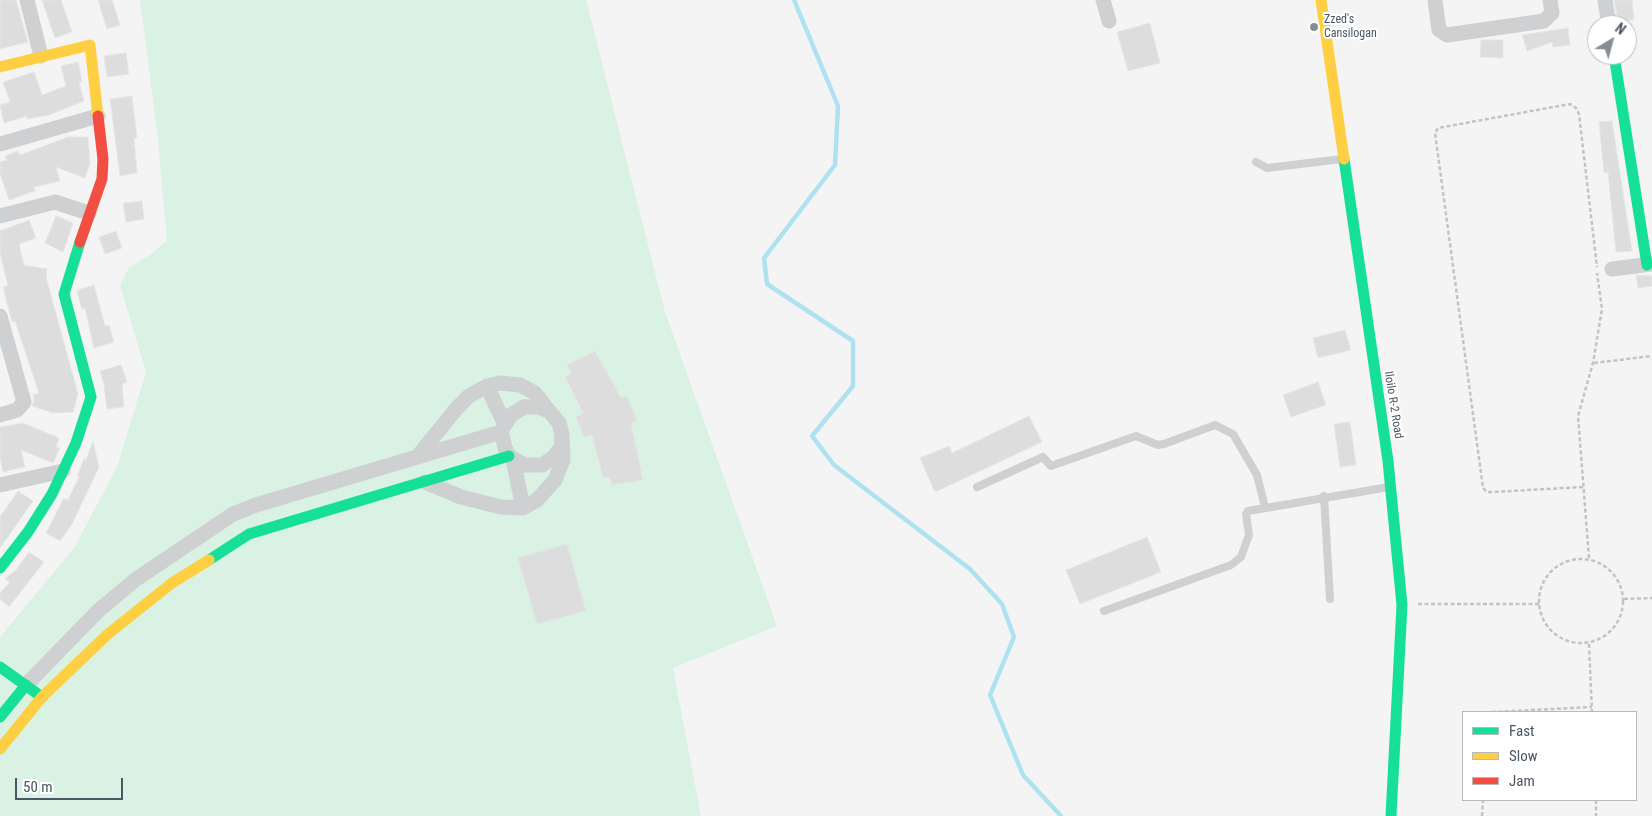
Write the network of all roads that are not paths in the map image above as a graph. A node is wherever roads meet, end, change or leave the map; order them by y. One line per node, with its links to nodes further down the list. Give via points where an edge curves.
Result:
1 (27, 0): 9 (street)
2 (1103, 0): 8 (street)
3 (1321, 0): 14 (street, Iloilo R-2 Road)
4 (1435, 0): 5 (street, via 1439,30 1447,35 1544,21 1552,13)
5 (1550, 0)
6 (1605, 0): 7 (street)
7 (1607, 15)
8 (1109, 21)
9 (41, 56): 11 (street); 12 (street, via 90,45)
10 (1616, 65): 18 (street)
11 (0, 67)
12 (98, 116): 13 (street); 16 (street, via 102,179)
13 (0, 144)
14 (1342, 158): 15 (lane, via 1267,168); 33 (street, Iloilo R-2 Road)
15 (1256, 162)
16 (90, 213): 17 (street, via 55,202); 28 (street, via 64,294 92,392)
17 (0, 216)
18 (1649, 264): 19 (street)
19 (1612, 269)
20 (0, 316): 23 (street, via 24,402 17,410)
21 (487, 386): 22 (street, via 500,383 520,385 535,393); 24 (street); 26 (street, via 469,396 456,409)
22 (549, 412): 24 (street, via 538,407 524,407 511,415); 25 (street, via 559,423)
23 (0, 415)
24 (503, 429): 26 (street); 27 (street)
25 (562, 434): 27 (street, via 561,447 542,465 524,465); 37 (street, via 564,460 555,480 537,500)
26 (418, 456): 29 (street)
27 (511, 457): 30 (street); 37 (street)
28 (63, 471): 31 (street); 38 (street, via 28,532)
29 (365, 472): 35 (street); 42 (street, via 256,504 233,514 134,580 98,611)
30 (425, 482): 35 (street); 37 (street, via 461,497 501,507)
31 (0, 485)
32 (977, 487): 36 (lane, via 1043,457 1051,466 1136,436 1158,445 1215,425 1234,434 1257,476)
33 (1391, 487): 34 (lane); 46 (street, Iloilo R-2 Road, via 1402,605)
34 (1324, 496): 36 (lane); 39 (lane)
35 (373, 497): 43 (street, via 249,534 172,583 108,634)
36 (1265, 507): 40 (lane, via 1248,510 1249,535 1241,557 1231,565)
37 (522, 508)
38 (0, 568)
39 (1330, 599)
40 (1104, 611)
41 (0, 667): 42 (street)
42 (26, 685): 43 (street); 44 (street)
43 (42, 697): 45 (street)
44 (0, 717)
45 (0, 749)
46 (1391, 816)

